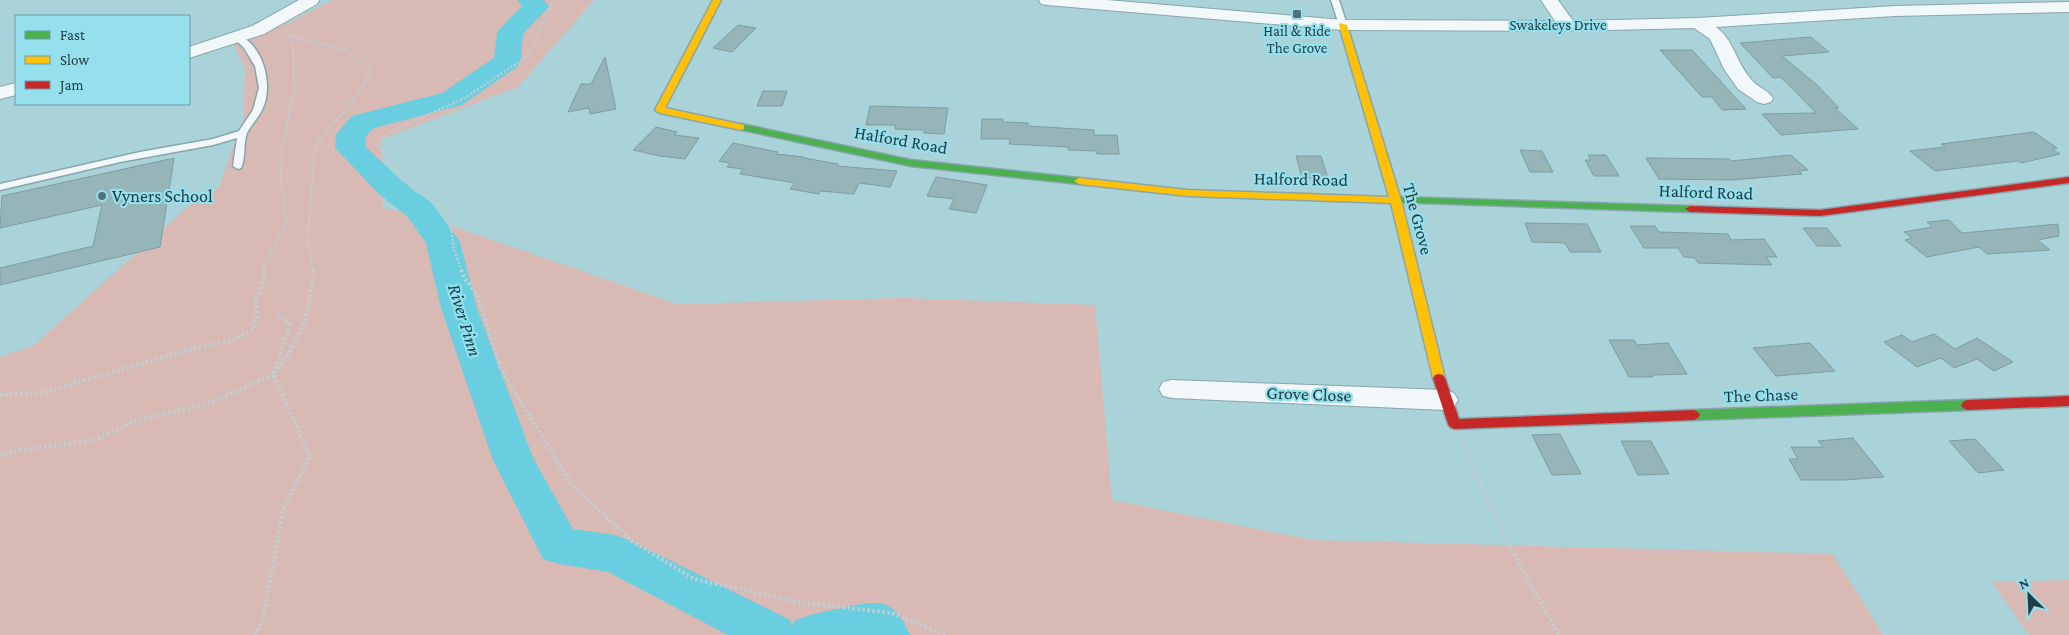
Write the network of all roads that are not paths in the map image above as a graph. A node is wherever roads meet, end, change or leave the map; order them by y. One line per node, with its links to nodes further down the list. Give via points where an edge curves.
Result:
1 (311, 0): 12 (street, via 276,22)
2 (718, 0): 21 (street, Halford Road, via 660,110 911,163 1188,193)
3 (1047, 0): 10 (street, Swakeleys Drive)
4 (1335, 0): 10 (lane)
5 (1549, 0): 11 (street)
6 (1880, 0): 8 (street)
7 (2069, 7): 8 (street, Swakeleys Drive)
8 (1895, 11): 9 (street, Swakeleys Drive)
9 (1698, 22): 11 (street, Swakeleys Drive); 16 (street, via 1717,36 1745,85)
10 (1343, 25): 11 (street, Swakeleys Drive); 21 (street, The Grove)
11 (1568, 26)
12 (238, 38): 13 (street); 17 (lane, via 251,48 261,68 264,91 257,114)
13 (190, 53)
14 (15, 89): 15 (street)
15 (0, 93)
16 (1764, 98)
17 (243, 132): 18 (lane); 20 (lane)
18 (238, 166)
19 (2069, 180): 21 (street, Halford Road, via 1820,213)
20 (0, 187)
21 (1395, 199): 23 (street, The Grove)
22 (1172, 389): 23 (street, Grove Close)
23 (1445, 400): 25 (street, The Grove)
24 (2069, 402): 25 (street, The Chase)
25 (1454, 424)

